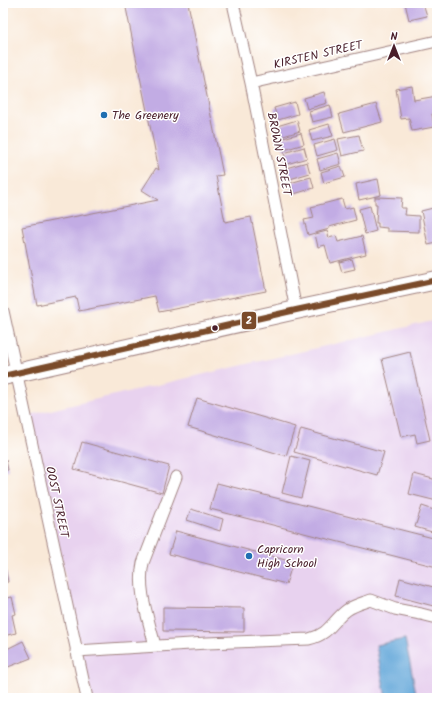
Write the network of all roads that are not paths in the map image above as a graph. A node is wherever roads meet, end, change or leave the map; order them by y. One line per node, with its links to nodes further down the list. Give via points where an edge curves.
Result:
1 (233, 3): 3 (street, BROWN STREET)
2 (437, 41): 3 (street, KIRSTEN STREET)
3 (251, 83): 5 (street, BROWN STREET)
4 (437, 280): 5 (main road)
5 (296, 310): 7 (main road)
6 (3, 311): 7 (street, OOST STREET)
7 (10, 374): 11 (street, OOST STREET)
8 (176, 477): 10 (street, via 141,573 143,598)
9 (437, 618): 10 (street, via 395,609 371,600 348,610 324,633 309,639)
10 (155, 646): 11 (street)
11 (76, 651): 12 (street, OOST STREET)
12 (87, 698)

